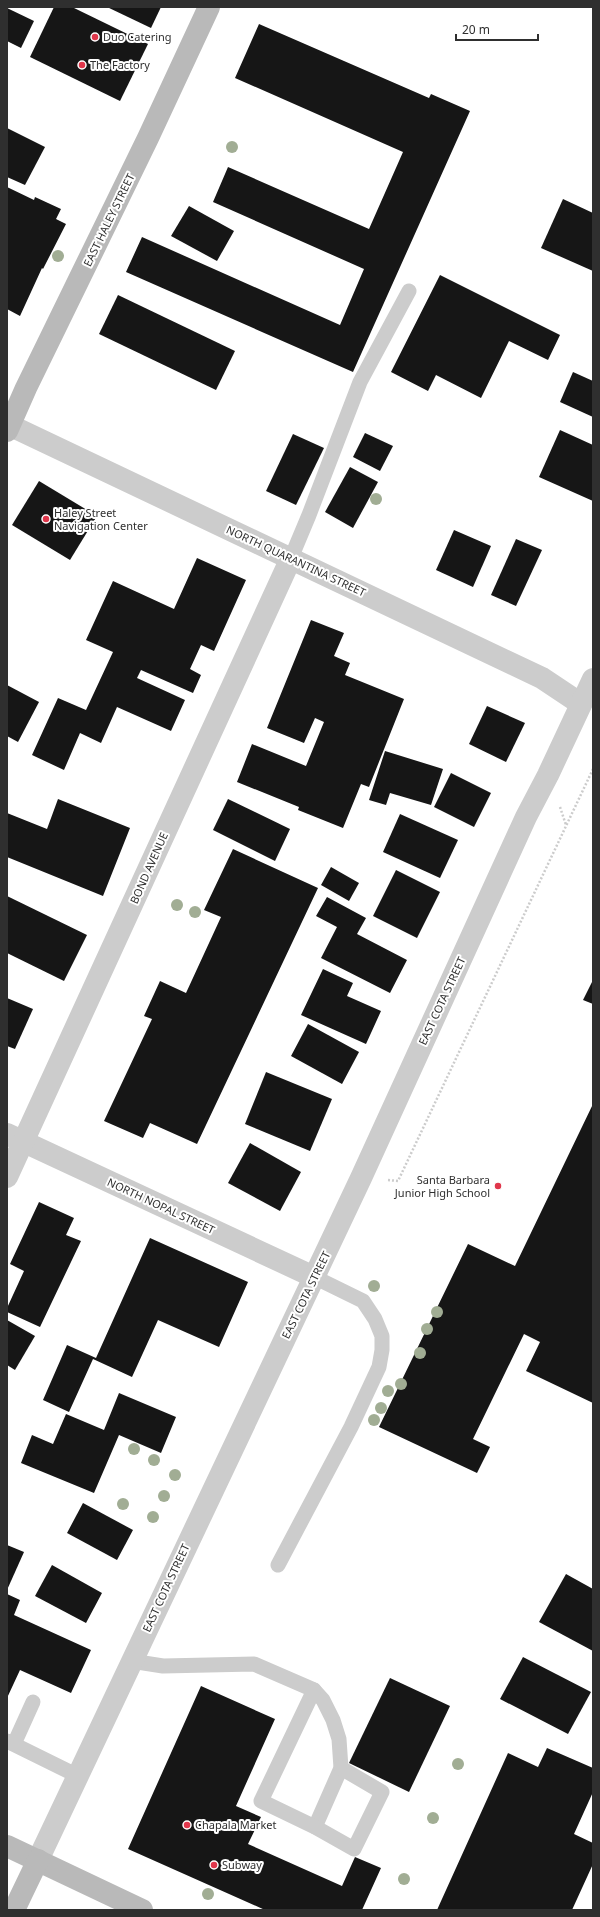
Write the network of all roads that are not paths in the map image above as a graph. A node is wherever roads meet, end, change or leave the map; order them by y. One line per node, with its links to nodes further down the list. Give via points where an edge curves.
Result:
1 (209, 7): 3 (street, EAST HALEY STREET)
2 (410, 291): 4 (lane, via 360,382)
3 (8, 427): 4 (street, NORTH QUARANTINA STREET)
4 (291, 558): 6 (street, NORTH QUARANTINA STREET, via 542,678); 7 (street, BOND AVENUE)
5 (593, 678): 6 (street, EAST COTA STREET)
6 (581, 704): 9 (street, EAST COTA STREET)
7 (15, 1138): 8 (street, BOND AVENUE); 9 (street, NORTH NOPAL STREET)
8 (7, 1177)
9 (314, 1277): 10 (lane, via 363,1301 382,1336 382,1350 379,1367 351,1427); 11 (street, EAST COTA STREET)
10 (278, 1565)
11 (131, 1661): 12 (lane, via 163,1666 254,1664); 16 (street, EAST COTA STREET)
12 (314, 1690): 15 (lane, via 323,1700 333,1720 339,1739); 17 (lane, via 262,1801)
13 (33, 1702): 14 (lane)
14 (11, 1743): 16 (lane)
15 (341, 1768): 17 (lane); 17 (lane, via 382,1792 354,1849)
16 (78, 1776): 19 (street, EAST COTA STREET)
17 (315, 1827)
18 (7, 1846): 19 (street)
19 (38, 1860): 20 (street, EAST COTA STREET); 21 (street)
20 (14, 1910)
21 (142, 1910)

